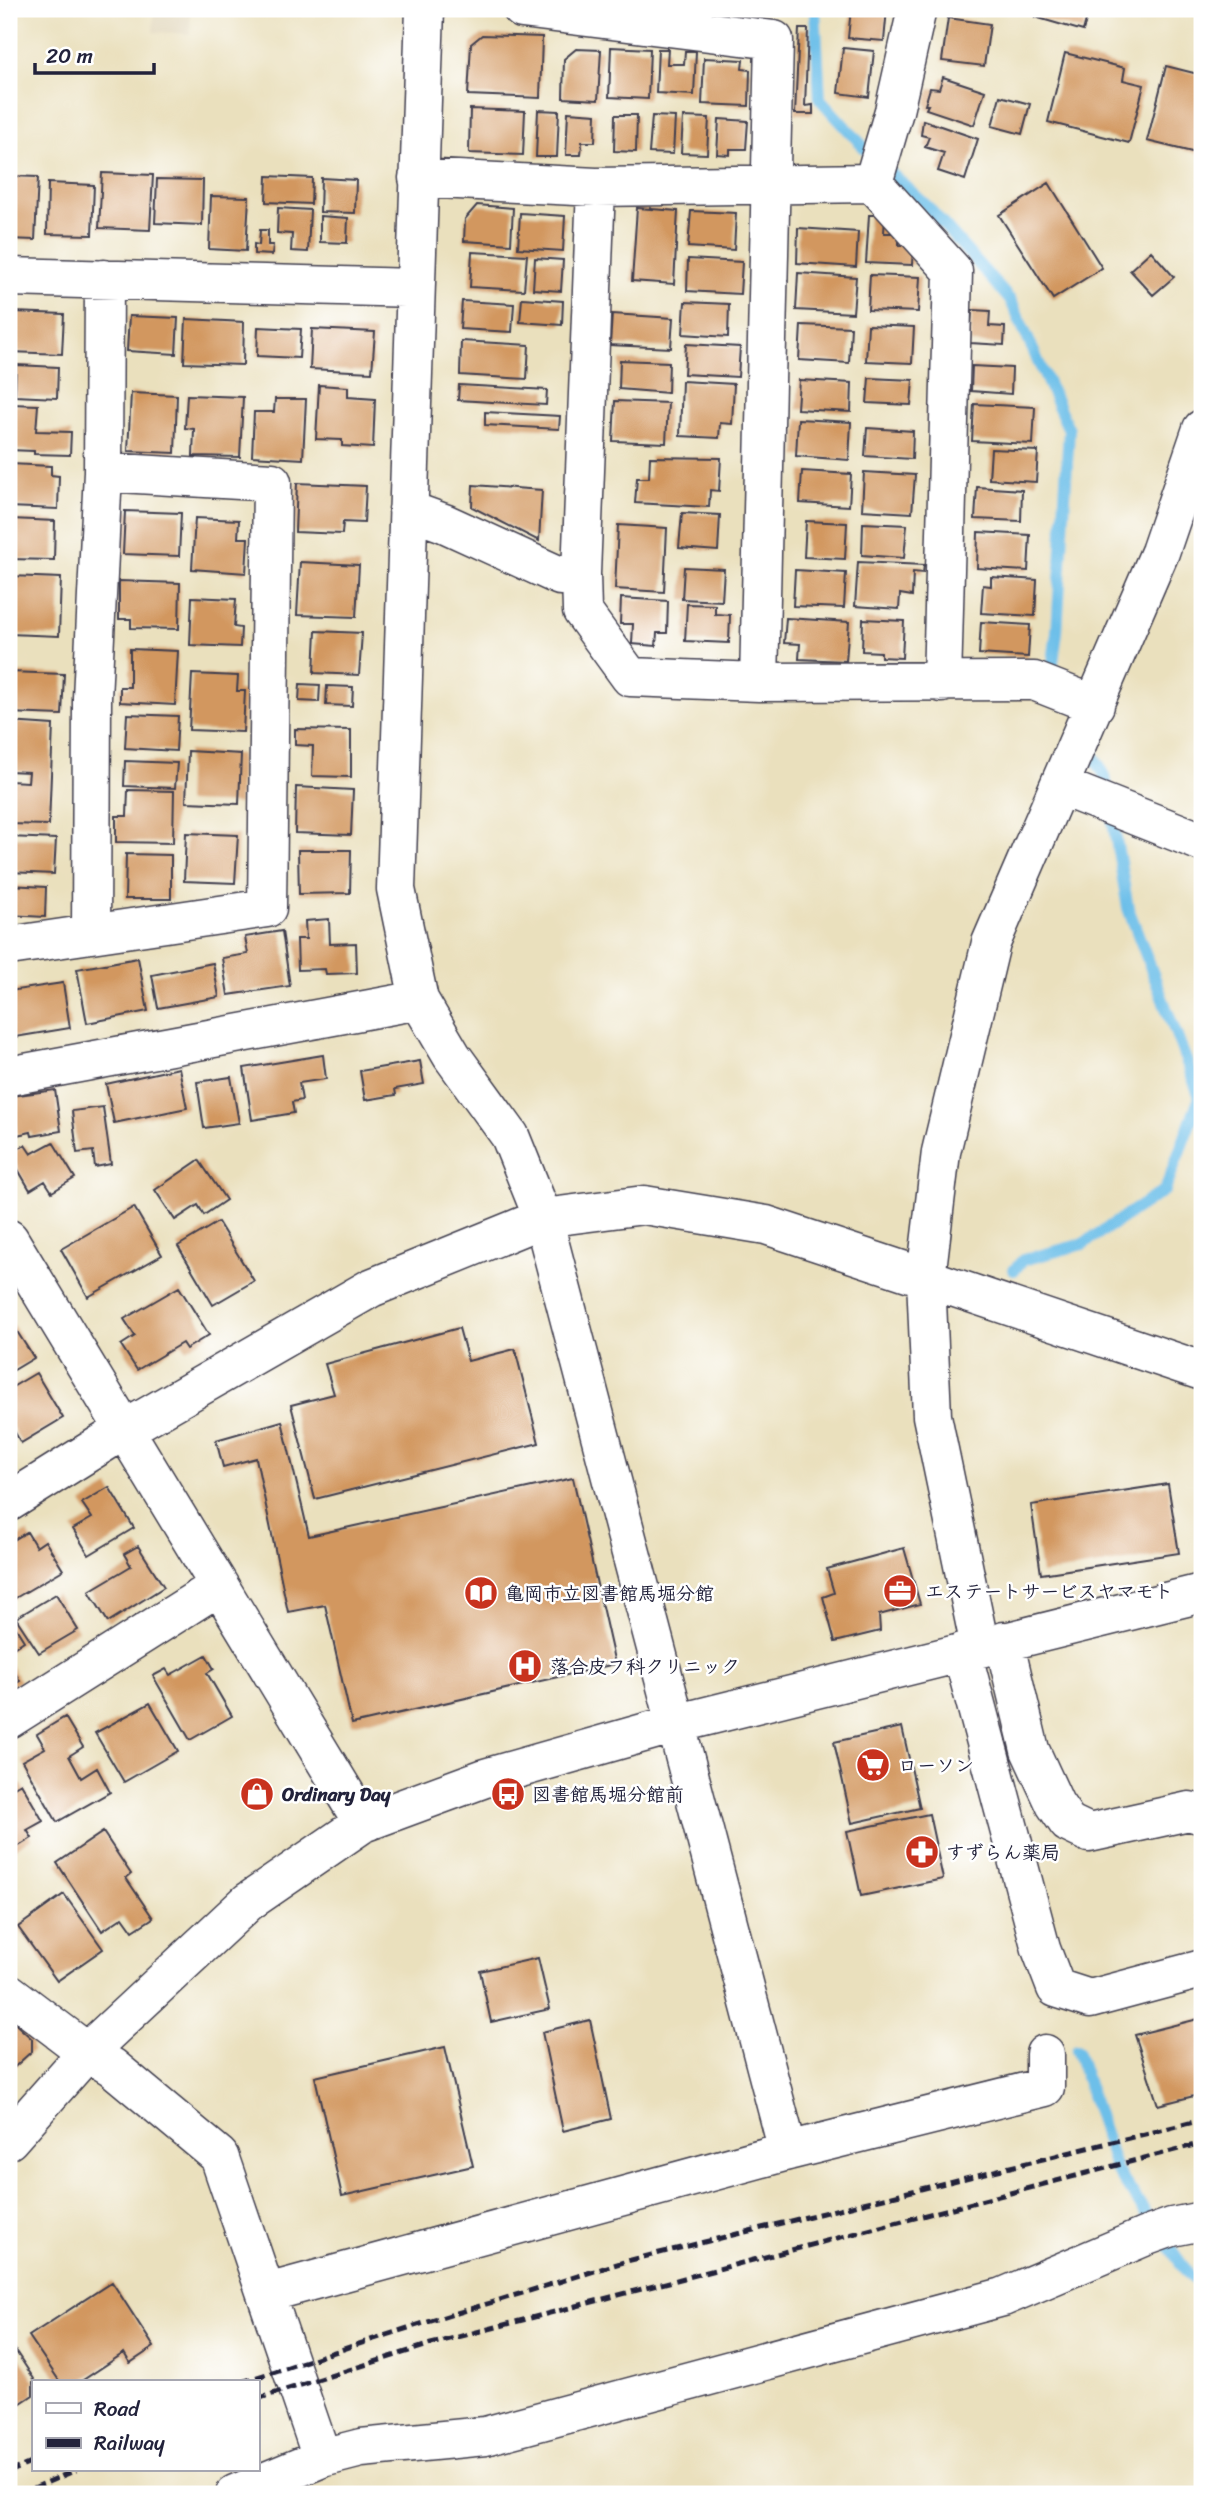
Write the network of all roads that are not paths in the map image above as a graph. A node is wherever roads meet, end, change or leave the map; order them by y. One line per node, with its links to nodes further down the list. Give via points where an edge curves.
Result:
1 (425, 9): 4 (street)
2 (522, 9): 6 (street, via 774,40)
3 (916, 9): 5 (street)
4 (418, 178): 7 (street); 10 (street)
5 (873, 183): 6 (street); 16 (street, via 953,271)
6 (772, 184): 7 (street); 15 (street)
7 (596, 187): 14 (street)
8 (9, 277): 9 (street)
9 (104, 279): 10 (street); 12 (street)
10 (415, 288): 13 (street)
11 (1202, 429): 17 (street, via 1160,552)
12 (103, 472): 20 (street, via 92,698); 20 (street, via 272,482 267,908)
13 (408, 510): 14 (street, via 560,576); 22 (street, via 396,889)
14 (581, 574): 15 (street, via 582,611 630,677)
15 (759, 682): 16 (street)
16 (942, 683): 17 (street, via 1034,681)
17 (1095, 705): 18 (street)
18 (1060, 786): 19 (street); 26 (street, via 991,943 940,1152)
19 (1202, 842)
20 (91, 934): 21 (street)
21 (9, 946)
22 (419, 1000): 23 (street); 24 (street, via 452,1056 510,1136)
23 (9, 1076)
24 (543, 1218): 26 (street, via 644,1205 766,1225); 28 (street, via 371,1288); 34 (street)
25 (13, 1257): 28 (street)
26 (926, 1278): 27 (street); 32 (street, via 932,1416)
27 (1202, 1371)
28 (124, 1430): 29 (street); 30 (street)
29 (9, 1502)
30 (219, 1586): 33 (street); 36 (street)
31 (1202, 1593): 32 (street)
32 (982, 1646): 34 (street); 35 (street, via 1068,1823 1089,1833 1189,1811); 37 (street, via 1041,1949 1056,1988 1090,1999)
33 (9, 1719)
34 (675, 1724): 36 (street, via 485,1778); 42 (street)
35 (1202, 1815)
36 (363, 1823): 39 (street, via 248,1902)
37 (1202, 1969)
38 (9, 1993): 39 (street)
39 (87, 2052): 41 (street); 44 (street, via 112,2067 219,2156)
40 (1045, 2054): 42 (street, via 1045,2087)
41 (9, 2140)
42 (788, 2151): 44 (street)
43 (1173, 2228): 45 (street, via 1003,2297 485,2436 361,2448)
44 (267, 2293): 45 (street)
45 (322, 2458): 46 (street)
46 (235, 2494)

